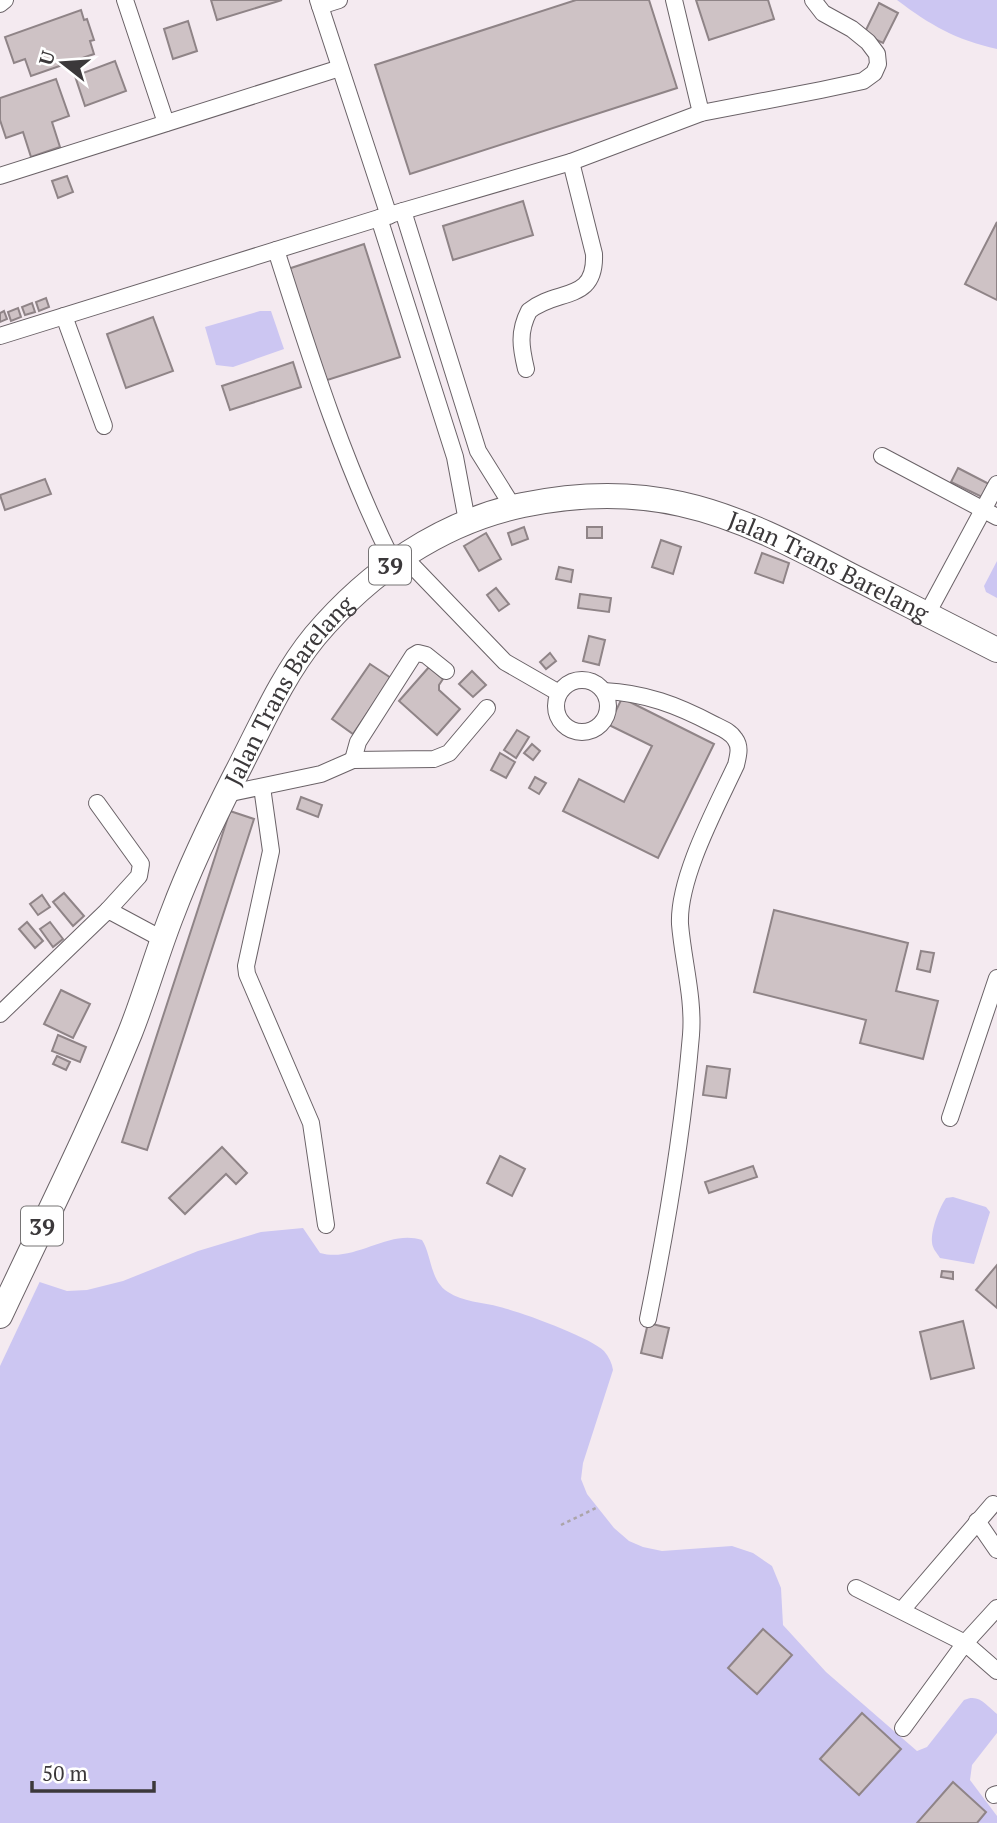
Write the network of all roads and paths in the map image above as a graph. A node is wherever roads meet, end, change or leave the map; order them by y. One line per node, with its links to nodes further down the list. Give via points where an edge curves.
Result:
1 (5, 0): 7 (street)
2 (125, 0): 10 (street)
3 (339, 0): 6 (street)
4 (674, 0): 9 (street)
5 (813, 0): 9 (street, via 823,13 868,42 877,54 874,74 863,81)
6 (318, 3): 8 (street)
7 (0, 5)
8 (340, 68): 10 (street); 13 (street)
9 (701, 113): 11 (street)
10 (166, 123): 12 (street)
11 (571, 162): 13 (street); 17 (street, via 595,269 585,287 529,312 520,343)
12 (0, 176)
13 (390, 215): 14 (street); 19 (street); 21 (street)
14 (276, 250): 15 (street); 26 (street, via 322,396 378,532)
15 (64, 316): 16 (street); 18 (street)
16 (0, 336)
17 (526, 369)
18 (104, 426)
19 (478, 451): 21 (street); 23 (street)
20 (882, 456): 24 (street)
21 (454, 457): 25 (street)
22 (997, 484): 24 (street)
23 (513, 507): 25 (highway, Jalan Trans Barelang / 39); 27 (highway, Jalan Trans Barelang / 39, via 597,495 681,504 788,542)
24 (990, 513): 27 (street)
25 (467, 521): 26 (highway, Jalan Trans Barelang / 39)
26 (398, 559): 31 (street, via 505,662); 35 (highway, Jalan Trans Barelang / 39, via 314,637)
27 (927, 614): 28 (highway, Jalan Trans Barelang / 39)
28 (997, 650)
29 (446, 671): 33 (street, via 426,655 413,656 358,742)
30 (604, 691): 31 (street, via 581,679); 31 (street, via 606,717 587,732 571,730 559,718); 44 (street, via 648,696 682,708 731,733 739,752 687,877 681,905 692,1028)
31 (559, 693)
32 (486, 708): 33 (street, via 449,752 434,760)
33 (353, 760): 34 (street, via 321,774)
34 (262, 788): 35 (street); 42 (street, via 271,851 247,974 311,1123)
35 (226, 794): 38 (highway, Jalan Trans Barelang / 39)
36 (97, 803): 37 (street, via 141,864 139,876)
37 (108, 910): 38 (street); 40 (street)
38 (162, 939): 43 (highway, Jalan Trans Barelang / 39, via 130,1032)
39 (997, 978): 41 (street)
40 (0, 1014)
41 (950, 1118)
42 (326, 1226)
43 (0, 1316)
44 (648, 1319)
45 (993, 1504): 47 (street)
46 (598, 1507): 48 (path)
47 (977, 1521): 49 (street); 52 (street)
48 (561, 1525)
49 (997, 1550)
50 (856, 1588): 52 (street)
51 (997, 1608): 53 (street)
52 (902, 1610): 53 (street)
53 (965, 1643): 54 (street); 55 (street)
54 (997, 1671)
55 (902, 1728)

